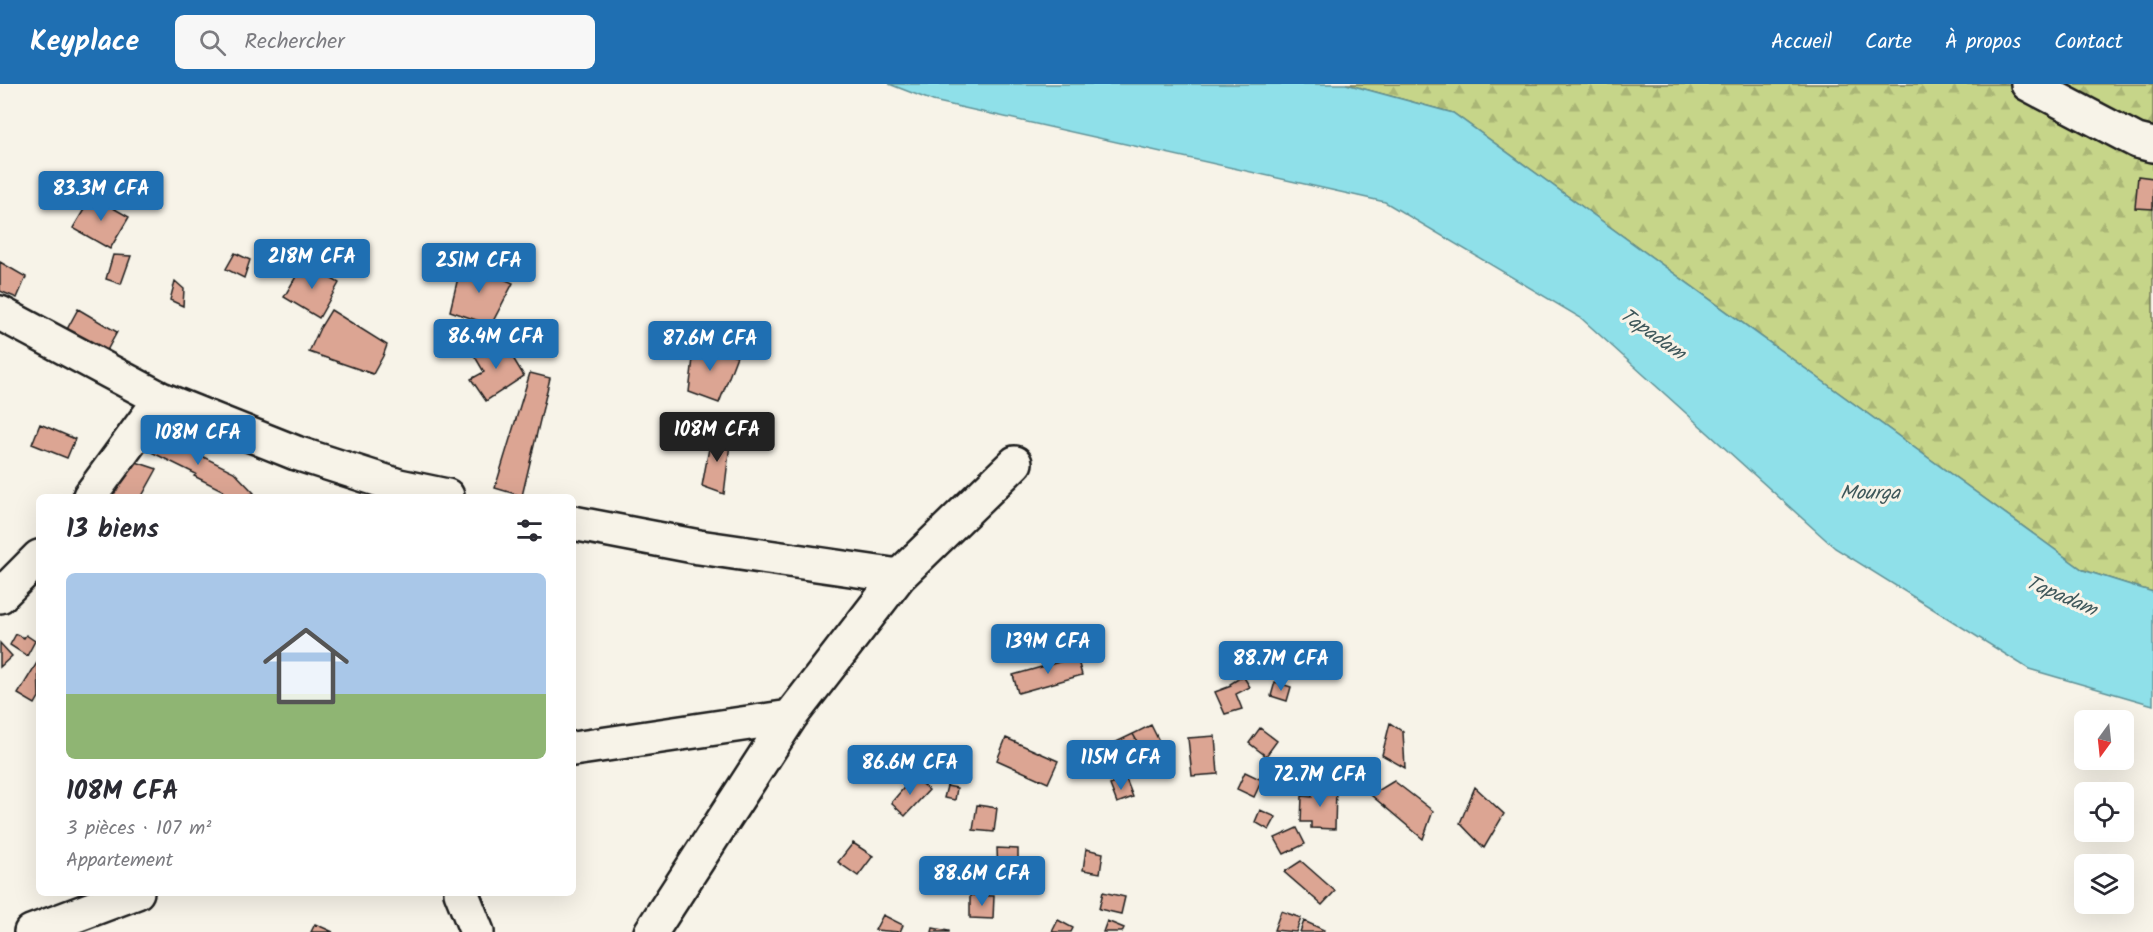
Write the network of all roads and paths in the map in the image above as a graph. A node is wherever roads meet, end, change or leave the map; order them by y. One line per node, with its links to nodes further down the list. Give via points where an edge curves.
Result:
1 (2028, 84): 2 (street, via 2137,141)
2 (2153, 145)
3 (0, 313): 4 (street)
4 (161, 399): 6 (street); 7 (street, via 297,453 399,486)
5 (1015, 463): 10 (street)
6 (91, 494)
7 (437, 494)
8 (576, 524): 10 (street, via 699,547)
9 (36, 560): 11 (street)
10 (899, 576): 12 (street)
11 (0, 596)
12 (790, 717): 13 (street); 18 (street)
13 (576, 749)
14 (126, 896): 16 (street)
15 (463, 896): 17 (street)
16 (31, 932)
17 (477, 932)
18 (651, 932)

